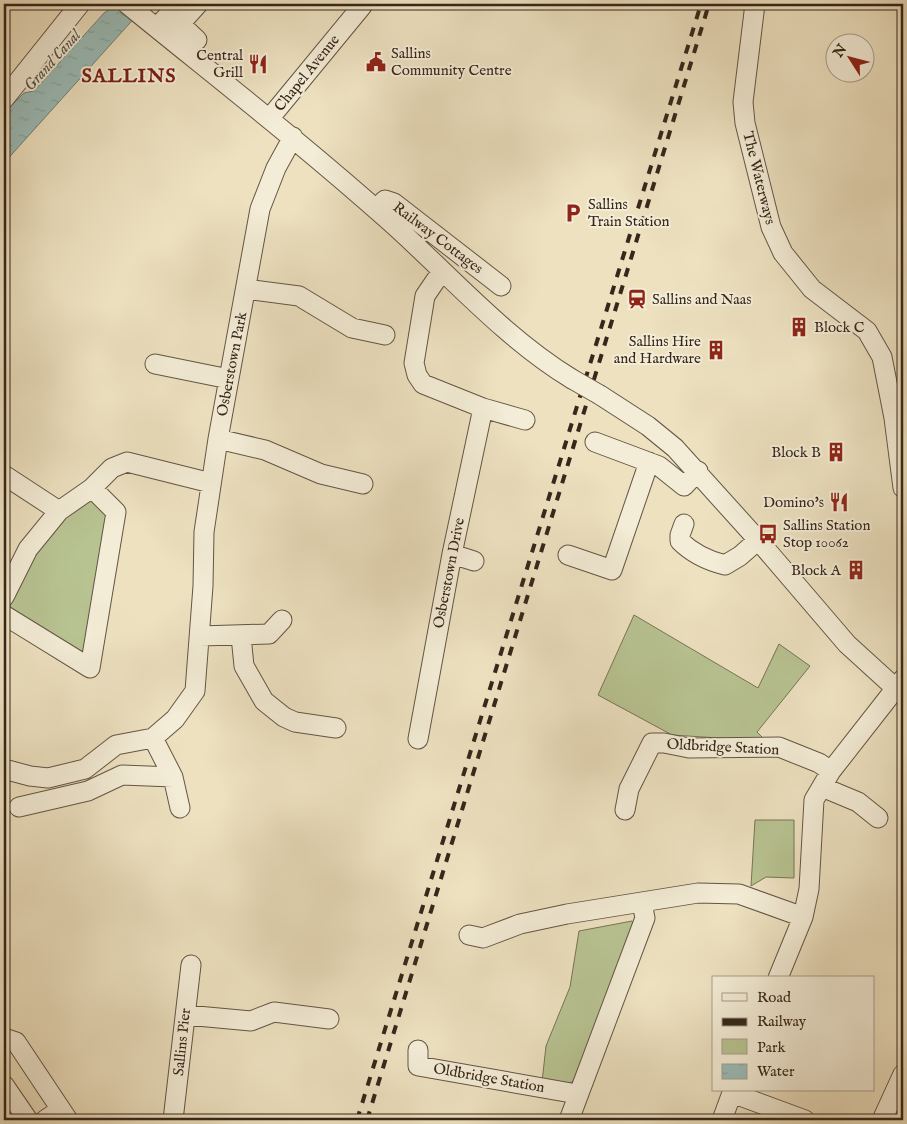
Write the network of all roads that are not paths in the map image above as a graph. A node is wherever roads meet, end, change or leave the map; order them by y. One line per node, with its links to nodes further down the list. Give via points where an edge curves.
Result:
1 (80, 4): 9 (street)
2 (127, 4): 7 (street)
3 (179, 4): 7 (street)
4 (198, 4): 8 (street, via 180,24)
5 (360, 4): 10 (street, Chapel Avenue, via 362,6)
6 (754, 4): 29 (street, The Waterways, via 743,102 745,123 771,227 783,253 812,289 867,331 882,357)
7 (151, 23): 10 (street)
8 (197, 40)
9 (4, 99)
10 (269, 119): 11 (street)
11 (292, 137): 12 (street); 15 (street, Osberstown Park, via 260,209)
12 (376, 209): 13 (street); 14 (street, Railway Cottages, via 385,200 394,203)
13 (442, 271): 19 (street, via 425,296 414,363 416,375 423,384); 24 (street, bridge, via 509,333 551,366 648,426)
14 (501, 286)
15 (246, 289): 16 (street, via 299,296 352,328); 18 (street, Osberstown Park)
16 (385, 335)
17 (155, 364): 18 (street)
18 (229, 378): 21 (street, Osberstown Park)
19 (483, 408): 20 (street); 33 (street, Osberstown Drive)
20 (525, 420)
21 (218, 439): 26 (street, Osberstown Park); 27 (street, via 265,450 321,474)
22 (595, 442): 23 (street)
23 (649, 462): 24 (street, via 684,486); 34 (street, via 612,570)
24 (698, 472): 32 (street)
25 (4, 475): 30 (street)
26 (211, 483): 28 (street, via 127,462 112,468); 39 (street, Osberstown Park, via 204,532)
27 (363, 484)
28 (92, 488): 30 (street); 37 (street, via 116,512 90,668)
29 (903, 488)
30 (59, 511): 36 (street, via 28,549)
31 (684, 524): 32 (street, via 680,541 685,546 712,562 725,565)
32 (758, 540): 41 (street, via 846,644)
33 (452, 554): 35 (street); 44 (street, Osberstown Drive)
34 (568, 555)
35 (474, 561)
36 (4, 597)
37 (4, 614)
38 (282, 620): 40 (street, via 269,634)
39 (200, 636): 40 (street); 43 (street, Osberstown Park, via 195,691 175,719)
40 (241, 636): 42 (street, via 244,666 264,701 295,722)
41 (901, 687): 46 (street)
42 (336, 728)
43 (153, 738): 45 (street, via 116,746 85,769 48,778); 47 (street)
44 (418, 739)
45 (4, 768)
46 (831, 771): 48 (street); 51 (street, Oldbridge Station, via 820,763 779,747 689,748 652,743 629,790)
47 (172, 778): 49 (street, via 122,775 88,791); 50 (street)
48 (822, 788): 52 (street, via 858,802); 54 (street, via 814,800 809,888)
49 (19, 807)
50 (180, 808)
51 (625, 810)
52 (878, 818)
53 (642, 903): 54 (street, via 698,894 739,894); 55 (street, via 520,924 483,938); 65 (street, via 645,918)
54 (803, 916): 57 (street)
55 (469, 935)
56 (191, 965): 58 (street, Sallins Pier)
57 (779, 976)
58 (186, 1015): 59 (street, via 251,1021 274,1012); 68 (street, Sallins Pier)
59 (329, 1018)
60 (4, 1038): 66 (street, via 16,1042)
61 (418, 1050): 65 (street, Oldbridge Station, via 418,1066)
62 (903, 1074): 72 (street)
63 (4, 1085): 67 (street)
64 (733, 1092): 70 (street); 71 (street)
65 (577, 1094): 69 (street)
66 (58, 1117)
67 (28, 1120)
68 (173, 1120)
69 (569, 1120)
70 (722, 1120)
71 (805, 1120)
72 (882, 1120)

